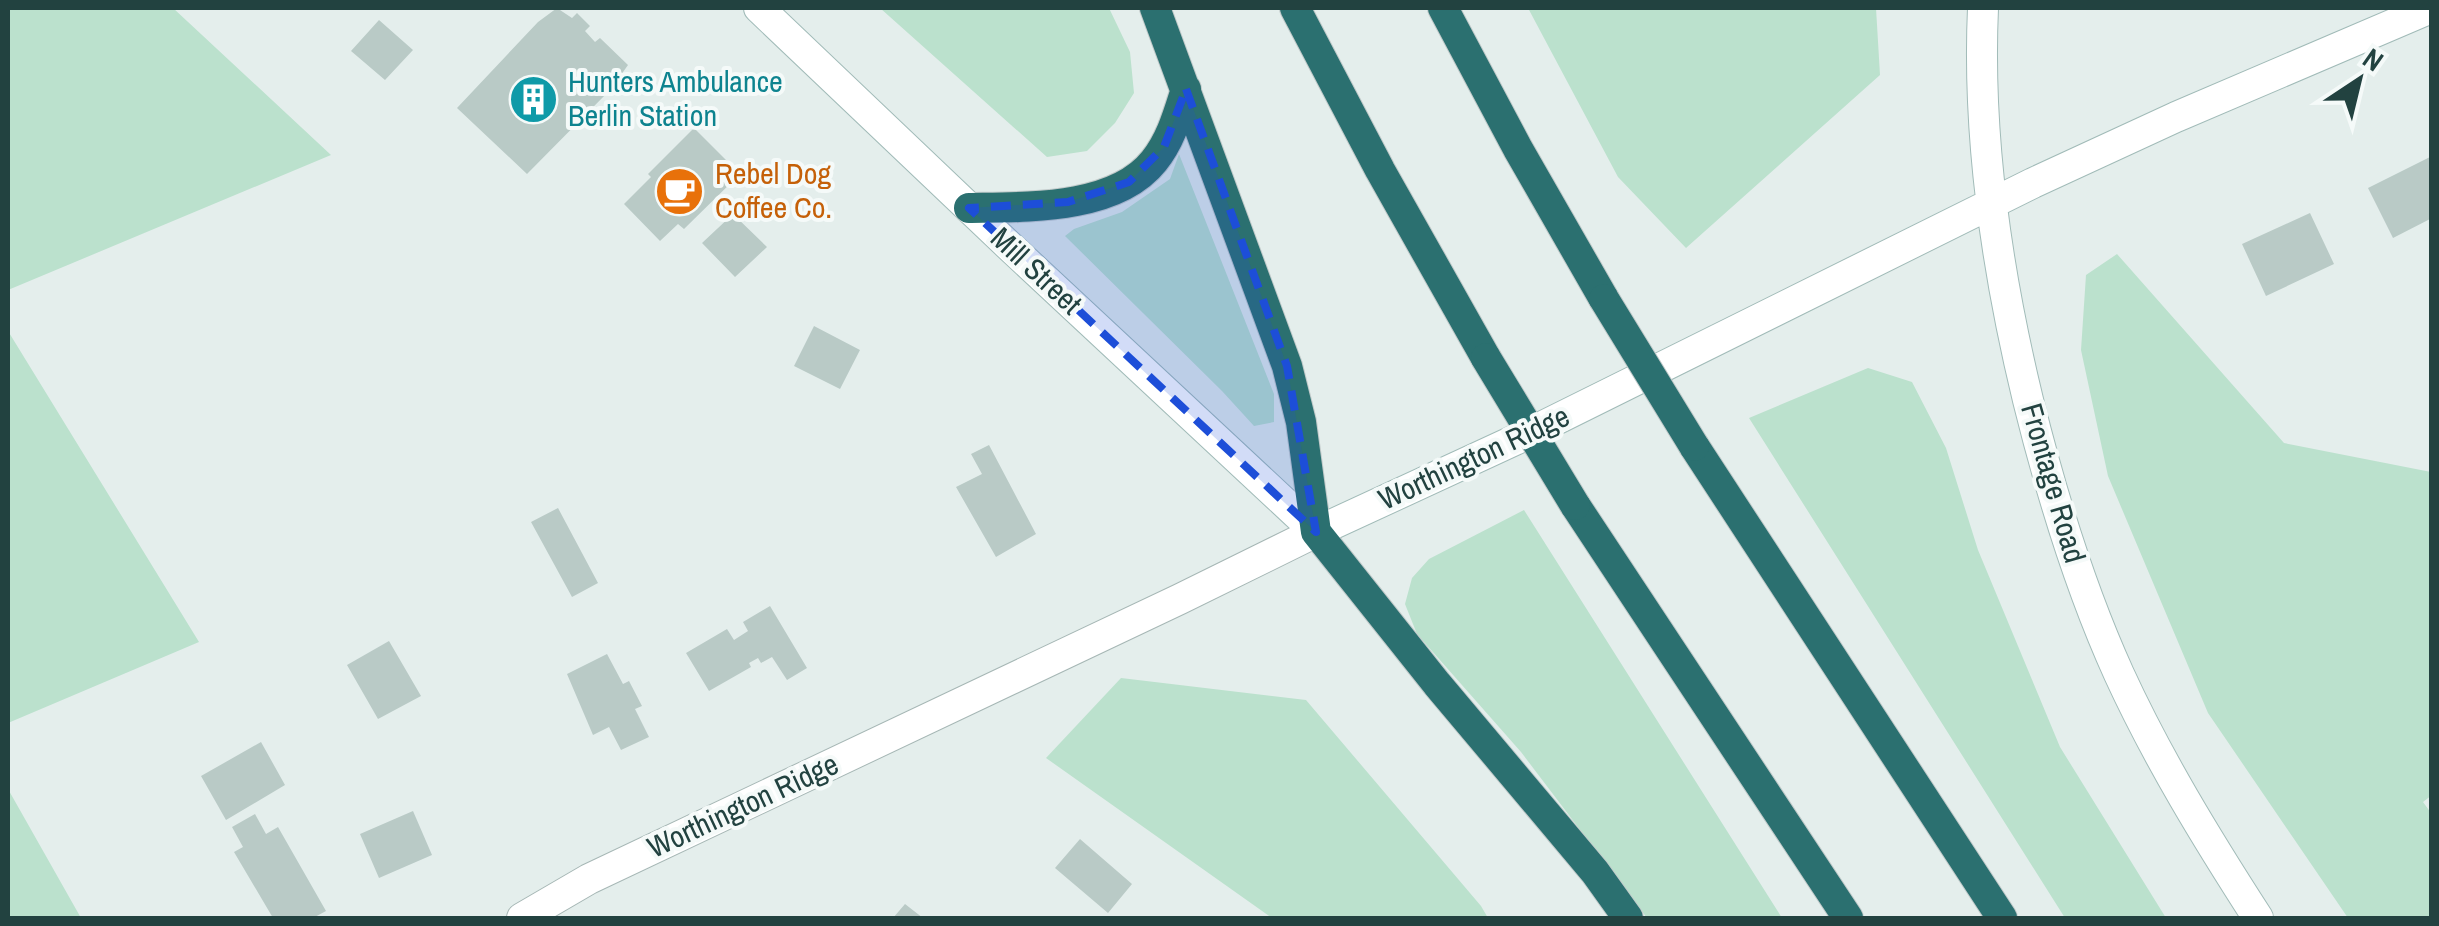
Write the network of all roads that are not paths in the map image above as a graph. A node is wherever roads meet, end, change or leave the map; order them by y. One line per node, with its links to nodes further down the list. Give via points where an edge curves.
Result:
1 (759, 8): 9 (main road, Mill Street)
2 (1156, 8): 7 (highway)
3 (1295, 8): 13 (highway, bridge, via 1380,170 1575,505)
4 (1443, 8): 14 (highway, bridge, via 1518,149 1694,446)
5 (1982, 8): 8 (main road, Frontage Road)
6 (2431, 8): 8 (main road, Worthington Ridge)
7 (1186, 89): 9 (highway, via 1164,147 1129,182 1068,202); 10 (highway, via 1287,366)
8 (1992, 202): 10 (main road, Worthington Ridge); 15 (main road, Frontage Road, via 2021,368 2078,573 2156,749)
9 (969, 208): 10 (main road, Mill Street)
10 (1316, 532): 11 (main road, Worthington Ridge, via 589,878); 12 (highway)
11 (522, 918)
12 (1628, 918)
13 (1848, 918)
14 (2002, 918)
15 (2258, 918)

